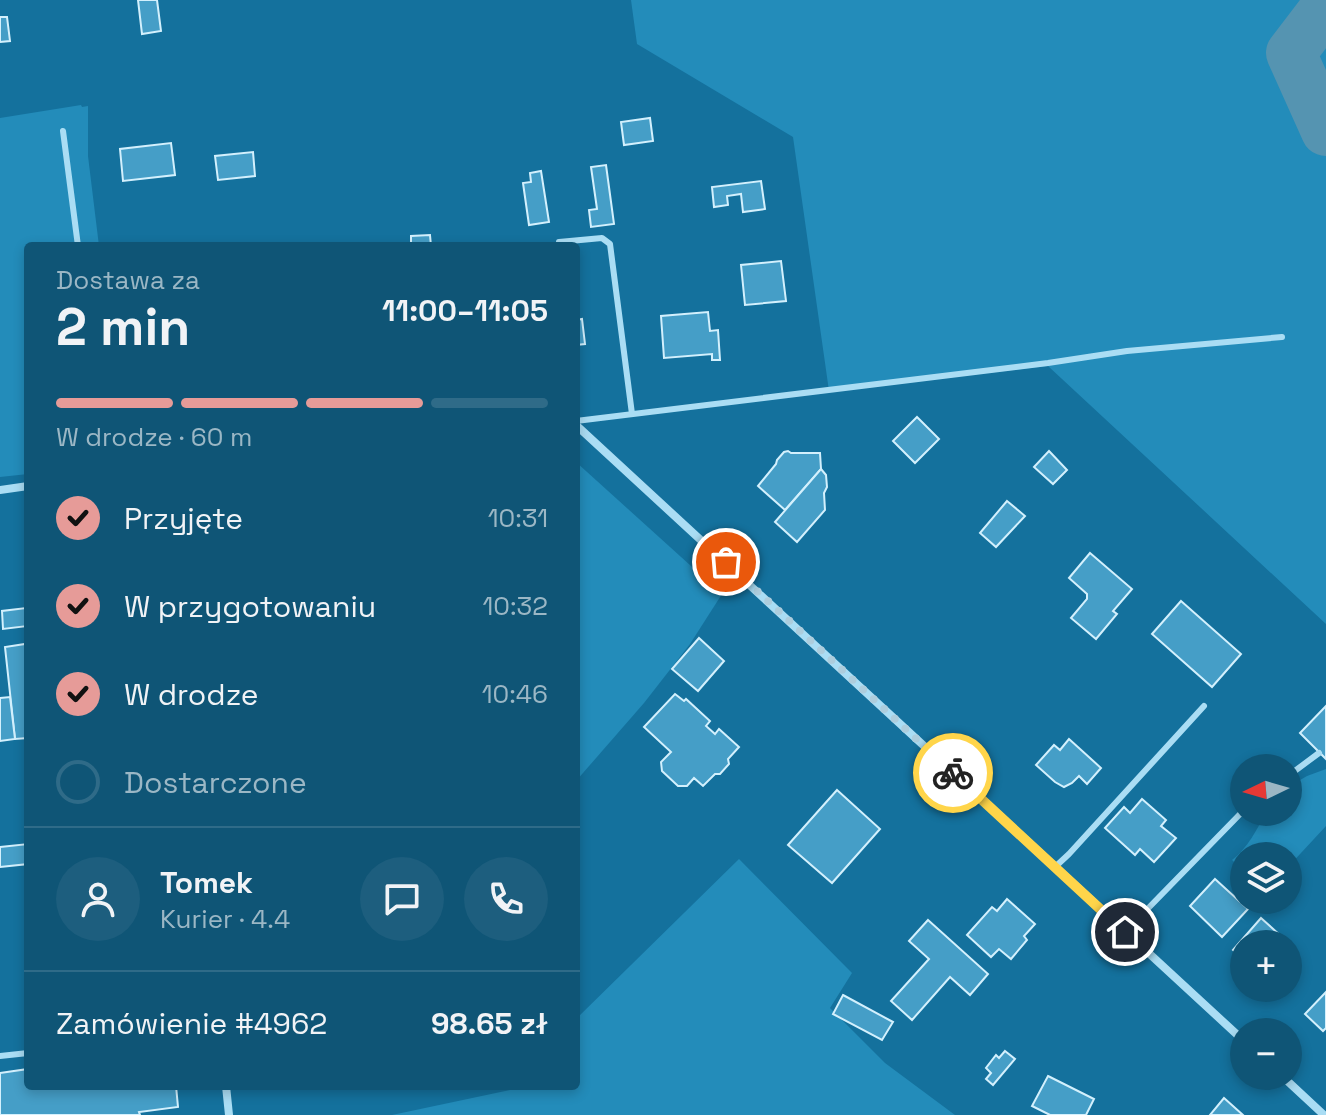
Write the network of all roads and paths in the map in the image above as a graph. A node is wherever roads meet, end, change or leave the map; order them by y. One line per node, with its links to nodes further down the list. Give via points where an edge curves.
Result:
1 (63, 131): 2 (lane)
2 (77, 242)
3 (559, 242): 5 (lane, via 602,238 610,244)
4 (1282, 337): 5 (lane, via 1127,351)
5 (632, 414): 6 (lane)
6 (580, 422)
7 (580, 427): 14 (street)
8 (24, 487): 9 (street)
9 (0, 490)
10 (1204, 706): 14 (lane)
11 (1319, 753): 12 (lane)
12 (1302, 766)
13 (1230, 824): 15 (lane)
14 (1055, 867): 15 (street)
15 (1125, 932): 16 (street)
16 (1230, 1028)
17 (24, 1053): 18 (lane)
18 (0, 1056)
19 (226, 1090): 21 (street)
20 (1297, 1090): 22 (street)
21 (229, 1115)
22 (1324, 1115)

